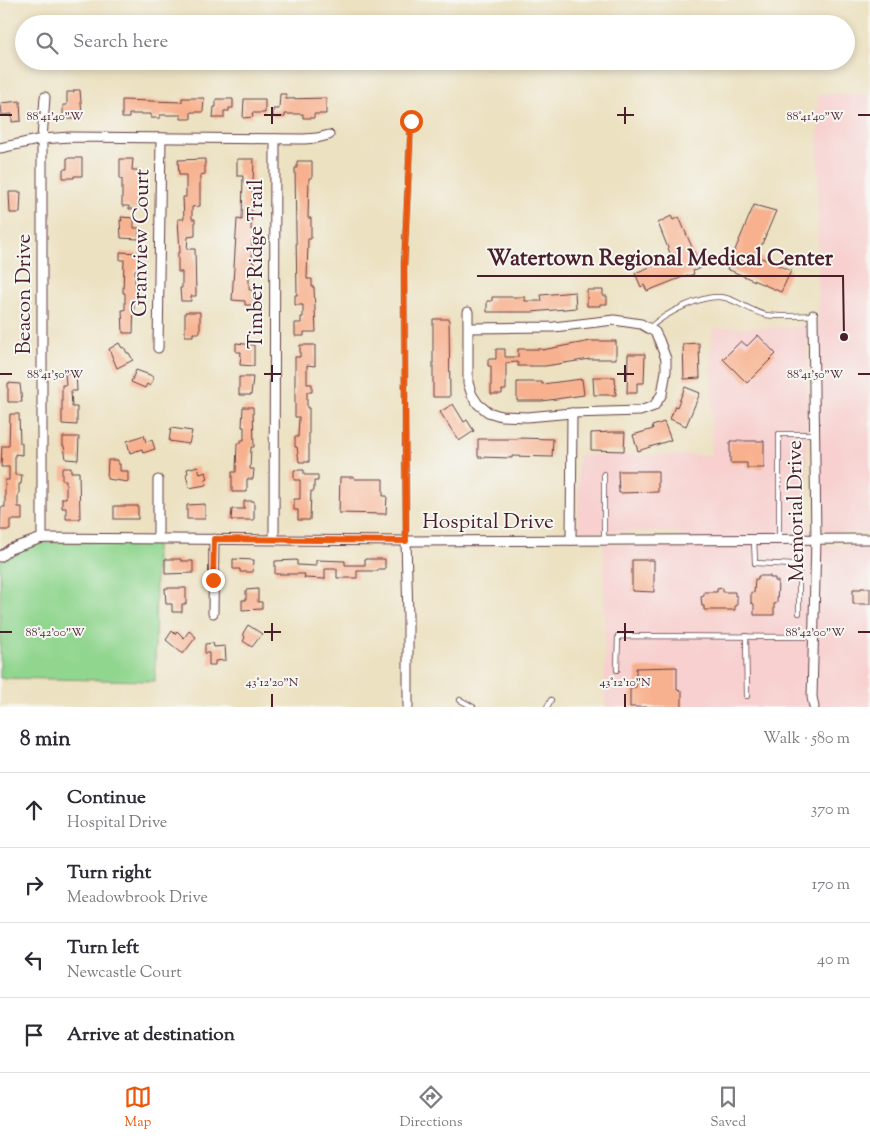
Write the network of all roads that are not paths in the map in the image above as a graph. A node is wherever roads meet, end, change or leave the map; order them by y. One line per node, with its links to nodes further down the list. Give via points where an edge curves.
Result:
1 (46, 97): 5 (street, Beacon Drive)
2 (411, 121): 27 (lane, Hospital Drive, via 404,267)
3 (329, 135): 6 (street)
4 (161, 138): 5 (street); 6 (street); 12 (street, Granview Court)
5 (42, 139): 7 (street); 17 (street, Beacon Drive)
6 (275, 139): 20 (street, Timber Ridge Trail)
7 (0, 148)
8 (468, 312): 10 (street)
9 (813, 315): 11 (lane, via 767,315 727,298 714,297 673,311); 14 (street, Memorial Drive)
10 (468, 328): 11 (street, via 554,327 614,320); 13 (street, via 468,383 478,404 501,416)
11 (648, 328): 13 (street, via 655,332 666,359 665,386 654,406 640,411)
12 (158, 348)
13 (572, 413): 24 (street)
14 (813, 434): 21 (lane, via 779,434); 22 (street, Memorial Drive)
15 (604, 474): 25 (lane)
16 (158, 480): 18 (street)
17 (42, 538): 18 (street); 28 (street, via 10,549)
18 (158, 538): 19 (street)
19 (214, 539): 20 (street); 29 (street)
20 (274, 539): 27 (street)
21 (779, 539): 22 (street, Hospital Drive); 26 (street, Hospital Drive)
22 (816, 539): 23 (street, Hospital Drive); 32 (street, Memorial Drive)
23 (870, 539)
24 (571, 540): 25 (street, Hospital Drive); 27 (street, Hospital Drive)
25 (604, 540): 26 (street, Hospital Drive)
26 (754, 540): 30 (lane, via 755,563 794,565 799,569)
27 (406, 541): 37 (street)
28 (0, 558)
29 (213, 613)
30 (799, 613)
31 (746, 636): 32 (lane); 33 (lane, via 618,636); 34 (lane)
32 (814, 637): 40 (street, Memorial Drive)
33 (617, 670)
34 (747, 696)
35 (460, 700): 38 (lane)
36 (550, 700): 39 (lane)
37 (408, 707)
38 (472, 707)
39 (547, 707)
40 (814, 707)

